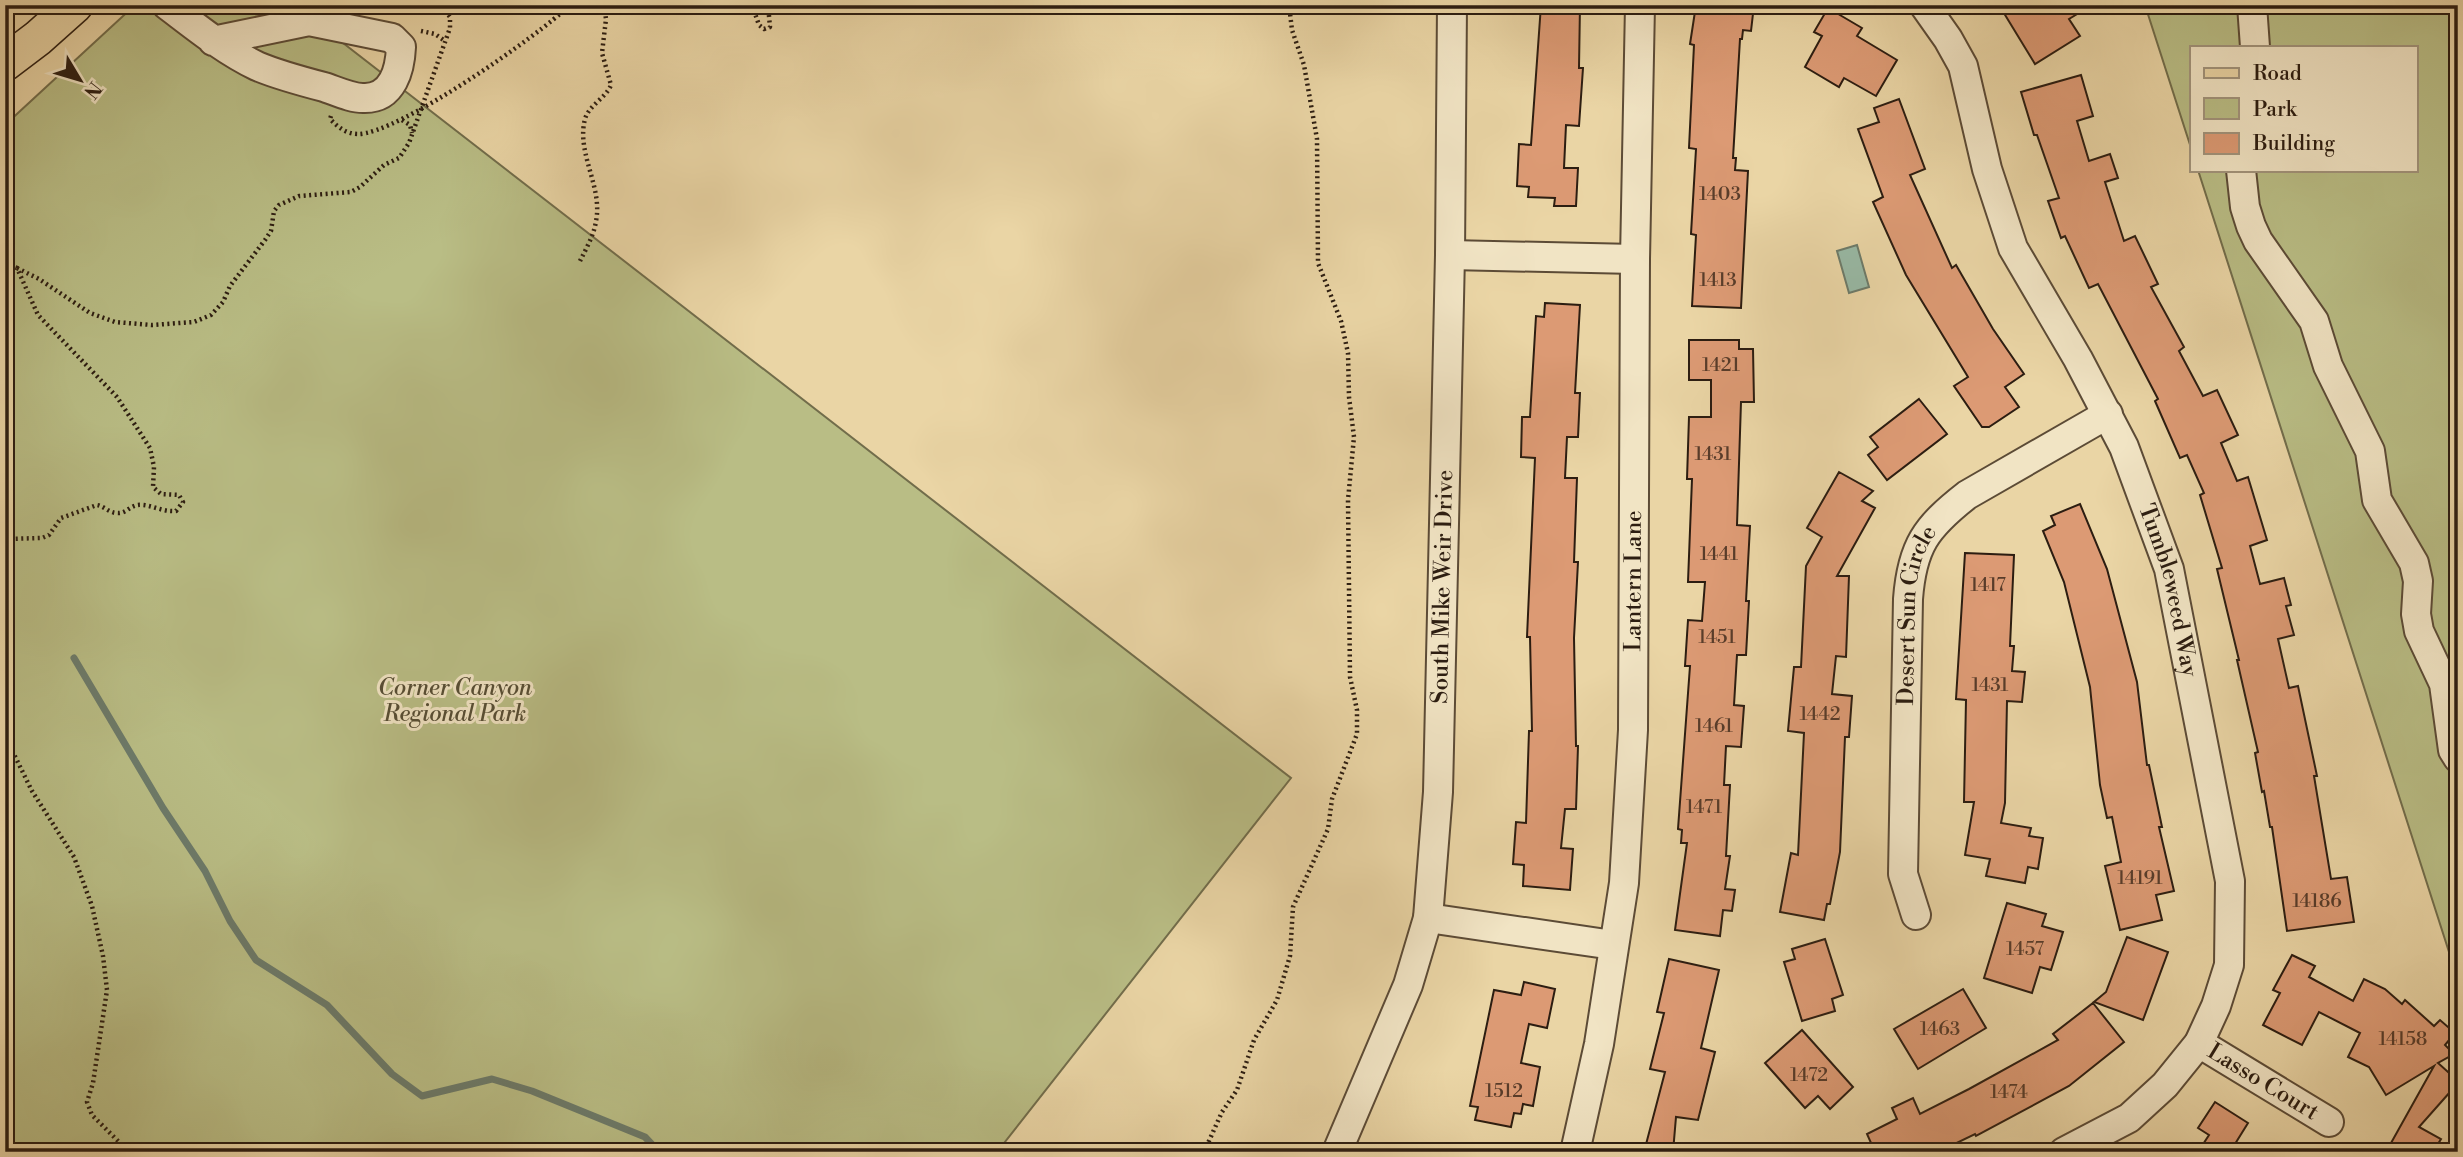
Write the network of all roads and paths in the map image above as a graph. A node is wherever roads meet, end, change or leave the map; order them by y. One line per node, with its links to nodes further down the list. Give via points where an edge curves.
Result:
1 (75, 5): 15 (main road)
2 (167, 5): 13 (street)
3 (441, 5): 17 (path, via 450,17 450,28)
4 (570, 5): 17 (path, via 500,58)
5 (604, 5): 23 (path, via 602,53 611,85 585,121 597,220)
6 (752, 5): 7 (path, via 764,29 770,23)
7 (768, 5)
8 (1289, 5): 36 (path, via 1317,139 1318,263 1348,353 1354,437 1348,500 1349,677 1357,734 1332,799 1328,829 1293,907 1290,956 1278,1000 1254,1040 1237,1090)
9 (1452, 5): 21 (street, South Mike Weir Drive)
10 (1640, 5): 22 (street, Lantern Lane)
11 (1924, 5): 26 (street, Tumbleweed Way, via 1963,66 1987,169 2013,248)
12 (2252, 5): 14 (street)
13 (214, 41): 16 (street, via 257,66); 16 (street, via 309,21 392,38 401,47 395,78 384,93 365,98)
14 (2255, 46)
15 (5, 63)
16 (338, 91): 18 (path, via 330,119 347,132 373,132)
17 (419, 110): 18 (path); 19 (path)
18 (402, 120): 19 (path, via 410,125)
19 (412, 134): 25 (path, via 399,158 351,192 299,196 279,205 271,231 230,285 223,302 211,316 194,322 115,322 90,313)
20 (2241, 172): 29 (street, via 2251,226 2314,321 2328,366 2370,451 2376,500 2414,563 2419,631 2444,684)
21 (1450, 255): 22 (street); 31 (street, South Mike Weir Drive, via 1437,792)
22 (1635, 259): 32 (street, Lantern Lane, via 1633,730 1625,883)
23 (580, 261)
24 (5, 264): 25 (path)
25 (17, 268): 27 (path, via 38,315 117,397 150,448 155,467 153,487 161,494 179,495 183,502 176,511 140,504 121,514 97,505 61,518 42,538)
26 (2108, 414): 30 (street, Desert Sun Circle, via 1967,495 1931,528 1918,548 1908,599 1903,874); 33 (street, Tumbleweed Way, via 2169,569 2230,881 2229,965)
27 (5, 539)
28 (5, 736): 35 (path, via 32,791 74,856 92,906 107,990 87,1102 92,1115)
29 (2458, 758)
30 (1916, 915)
31 (1428, 918): 32 (street); 37 (street, South Mike Weir Drive, via 1408,985)
32 (1613, 944): 38 (street, Lantern Lane, via 1599,1044)
33 (2199, 1043): 34 (street, Lasso Court); 39 (street, Tumbleweed Way, via 2165,1085 2129,1118)
34 (2329, 1122)
35 (129, 1152)
36 (1204, 1152)
37 (1337, 1152)
38 (1575, 1152)
39 (2064, 1152)

